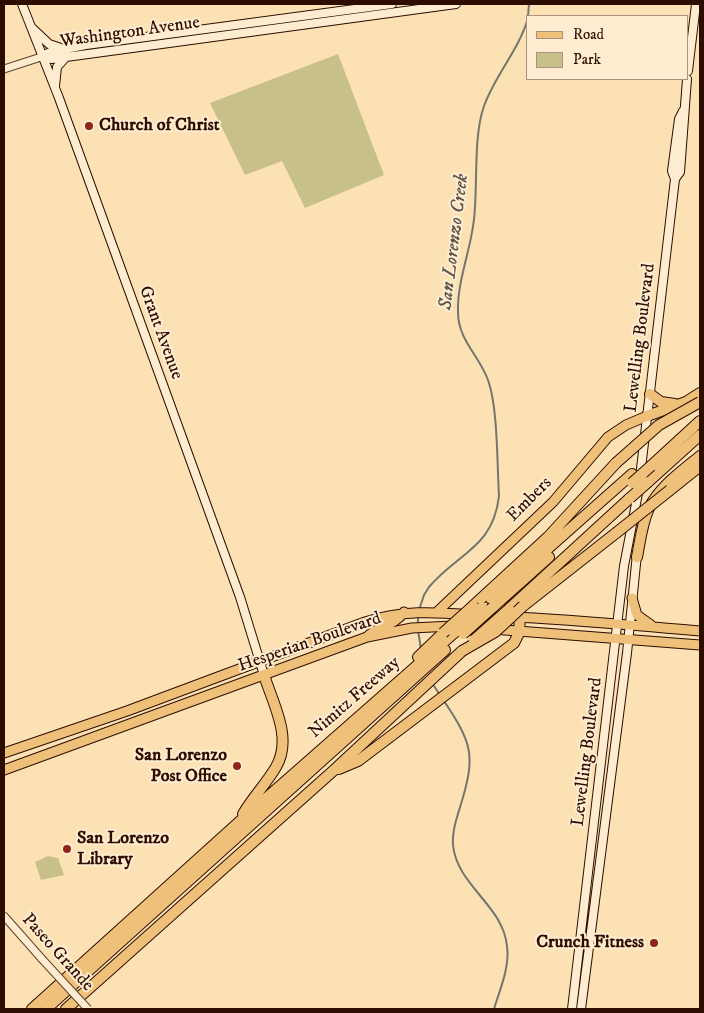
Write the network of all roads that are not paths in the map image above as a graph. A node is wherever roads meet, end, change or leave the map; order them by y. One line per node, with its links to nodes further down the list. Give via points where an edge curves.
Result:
1 (22, 4): 5 (main road, Grant Avenue)
2 (392, 4): 6 (main road, Washington Avenue)
3 (456, 4): 6 (main road, Washington Avenue)
4 (696, 4): 8 (main road)
5 (30, 26): 6 (main road, via 49,44); 7 (main road, Grant Avenue)
6 (66, 53): 7 (main road, Washington Avenue, via 52,59); 11 (main road, via 57,67)
7 (41, 57): 9 (street); 11 (main road, Grant Avenue)
8 (689, 63)
9 (4, 69)
10 (687, 80): 13 (main road, Lewelling Boulevard, via 672,171 675,179)
11 (55, 88): 41 (main road, Grant Avenue)
12 (700, 393): 15 (highway)
13 (650, 394): 15 (highway, via 661,402); 17 (main road, Lewelling Boulevard)
14 (700, 402): 26 (highway, bridge, via 654,428 616,463)
15 (679, 404): 17 (highway)
16 (700, 412): 21 (highway)
17 (648, 416): 23 (main road, Lewelling Boulevard); 27 (main road, Embers, via 608,437 553,502)
18 (700, 422): 21 (highway)
19 (700, 435): 23 (highway, Nimitz Freeway, bridge)
20 (700, 456): 24 (highway, via 667,483 648,510)
21 (651, 461): 26 (highway)
22 (700, 466): 39 (highway, bridge, via 523,606 495,632)
23 (634, 499): 24 (main road, Lewelling Boulevard, via 640,516); 30 (main road, Lewelling Boulevard); 39 (highway, Nimitz Freeway, bridge)
24 (637, 557): 25 (main road, Lewelling Boulevard)
25 (632, 598): 31 (main road, Lewelling Boulevard); 32 (main road, via 639,618)
26 (483, 607): 40 (highway, bridge)
27 (438, 611): 28 (main road, Hesperian Boulevard); 29 (main road, Hesperian Boulevard)
28 (404, 612): 35 (main road, via 398,621 378,627); 41 (main road, Hesperian Boulevard, via 365,622)
29 (520, 616): 30 (main road, Hesperian Boulevard); 34 (highway)
30 (618, 624): 31 (main road, Hesperian Boulevard); 36 (main road, Lewelling Boulevard)
31 (630, 625): 32 (main road, Hesperian Boulevard); 37 (main road, Lewelling Boulevard)
32 (660, 628): 33 (main road, Hesperian Boulevard)
33 (700, 631)
34 (519, 632): 35 (main road, Hesperian Boulevard, via 424,626); 36 (main road, Hesperian Boulevard); 46 (highway, via 514,642 358,761)
35 (367, 637): 43 (main road, Hesperian Boulevard)
36 (616, 640): 37 (main road, Hesperian Boulevard); 53 (main road, Lewelling Boulevard)
37 (628, 641): 38 (main road, Hesperian Boulevard); 54 (main road, Lewelling Boulevard)
38 (700, 646)
39 (462, 651): 46 (highway, Nimitz Freeway)
40 (433, 652): 42 (highway); 42 (highway)
41 (261, 660): 43 (main road, Grant Avenue); 44 (main road, Hesperian Boulevard)
42 (412, 670): 47 (highway, Nimitz Freeway); 50 (highway)
43 (264, 675): 45 (main road, Hesperian Boulevard); 47 (highway, via 282,729 281,756)
44 (4, 753)
45 (4, 770)
46 (333, 772): 51 (highway, Nimitz Freeway)
47 (238, 823): 49 (highway, Nimitz Freeway)
48 (4, 916): 52 (street, Paseo Grande, bridge)
49 (32, 1009)
50 (46, 1009)
51 (66, 1009)
52 (88, 1009)
53 (572, 1009)
54 (581, 1009)

